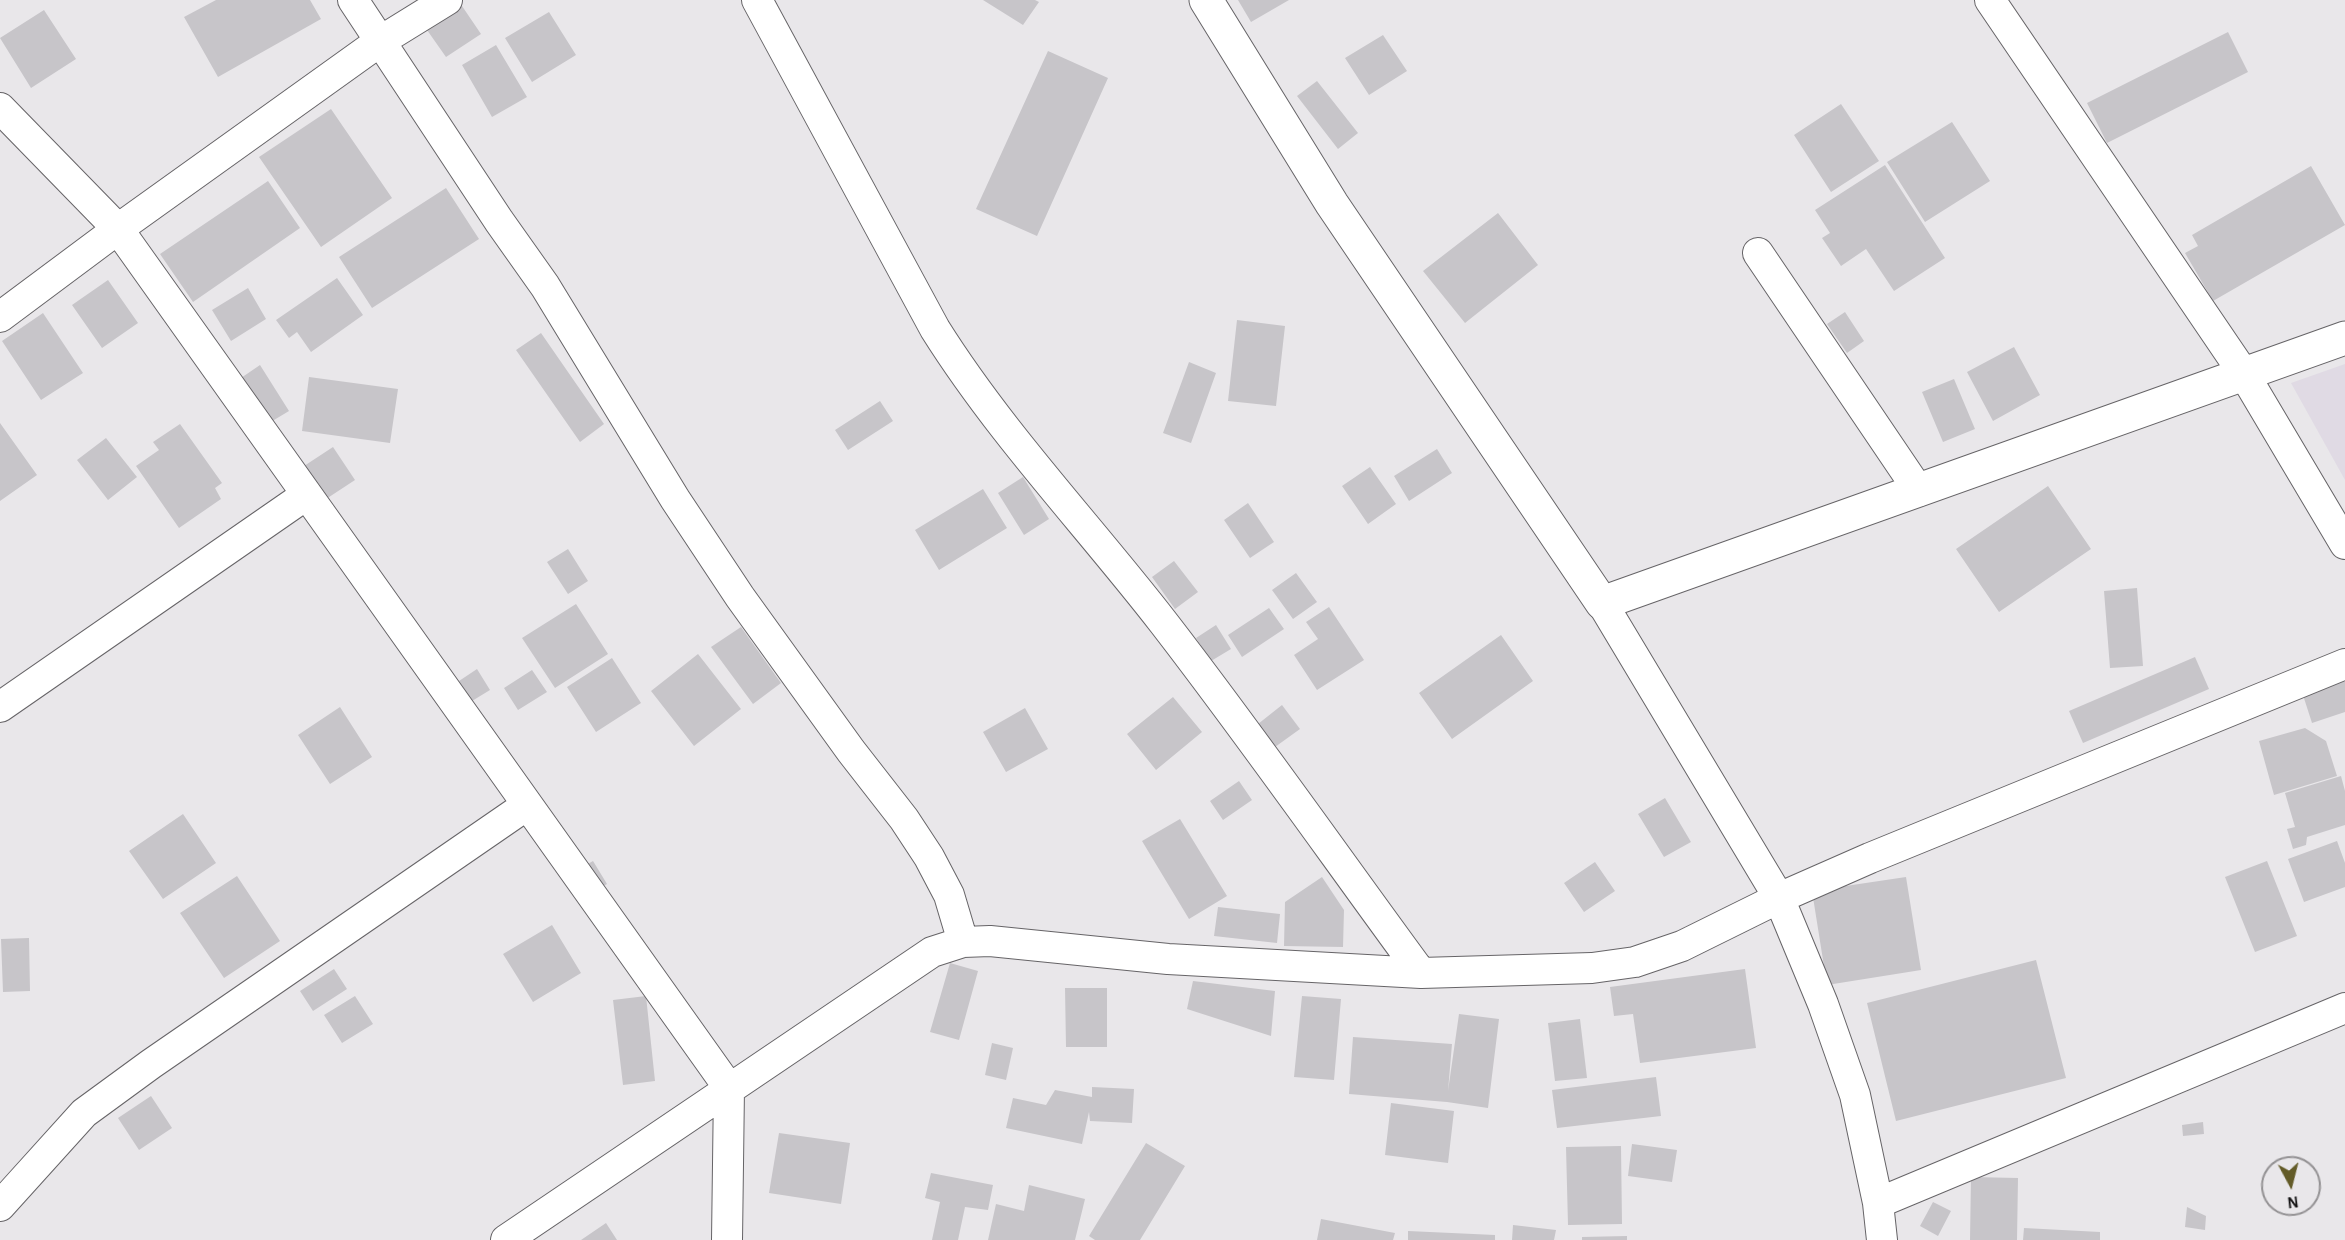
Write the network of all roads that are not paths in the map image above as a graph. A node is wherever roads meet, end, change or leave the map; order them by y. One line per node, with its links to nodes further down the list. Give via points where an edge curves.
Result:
1 (353, 0): 6 (street)
2 (447, 0): 6 (street)
3 (757, 0): 22 (street, via 934,329 963,374 1162,621)
4 (1206, 0): 16 (street, via 1332,204)
5 (1990, 0): 12 (street)
6 (379, 42): 8 (street); 21 (street, via 545,286 675,499 740,597 929,857 949,895)
7 (0, 108): 8 (street)
8 (118, 229): 10 (street); 14 (street)
9 (1758, 252): 13 (street)
10 (0, 317)
11 (2345, 338): 12 (street)
12 (2244, 374): 13 (street); 15 (street)
13 (1919, 491): 16 (street)
14 (306, 495): 18 (street); 19 (street)
15 (2345, 544)
16 (1602, 603): 20 (street)
17 (2345, 664): 20 (street)
18 (0, 707)
19 (527, 805): 24 (street); 26 (street, via 84,1113)
20 (1779, 898): 22 (street, via 1682,946 1635,962 1592,968); 25 (street, via 1855,1095)
21 (963, 942): 22 (street, via 990,941 1168,959); 24 (street, via 932,952)
22 (1421, 973)
23 (2345, 1008): 25 (street)
24 (729, 1088): 27 (street); 28 (street)
25 (1878, 1203): 29 (street)
26 (0, 1206)
27 (506, 1240)
28 (727, 1240)
29 (1882, 1240)

